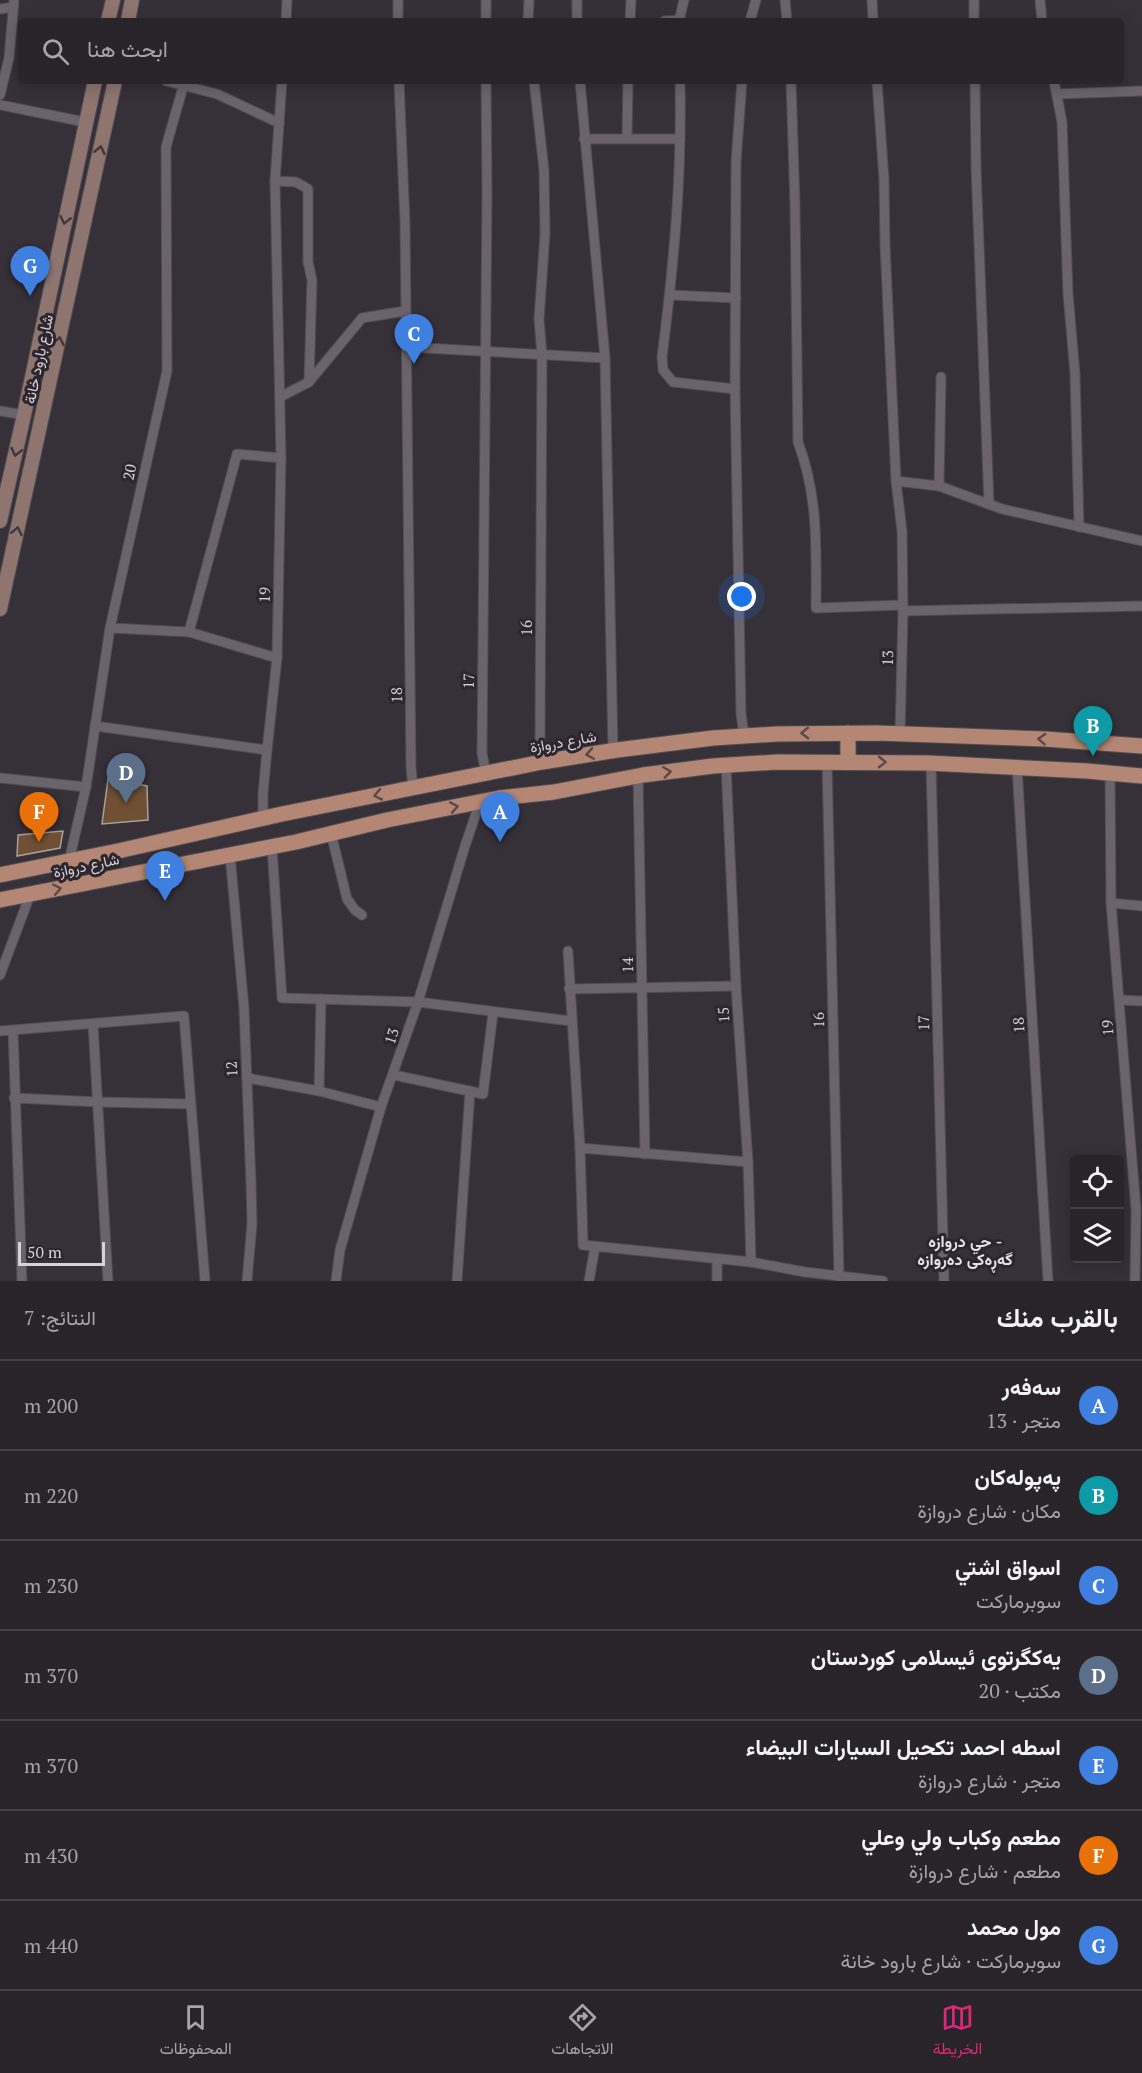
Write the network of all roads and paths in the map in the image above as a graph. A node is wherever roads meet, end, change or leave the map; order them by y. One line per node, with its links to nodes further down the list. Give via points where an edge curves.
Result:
1 (132, 0): 17 (main road)
2 (287, 0): 18 (street)
3 (398, 0): 19 (street)
4 (486, 0): 20 (street)
5 (529, 0): 21 (street)
6 (577, 0): 22 (street)
7 (631, 0): 23 (street)
8 (684, 0): 24 (street)
9 (756, 0): 25 (street)
10 (785, 0): 26 (street)
11 (872, 0): 27 (street)
12 (974, 0): 28 (street)
13 (1041, 0): 29 (street)
14 (13, 3): 15 (street); 48 (street, via 9,58)
15 (0, 9)
16 (111, 10): 17 (main road)
17 (128, 18)
18 (286, 18)
19 (398, 18)
20 (486, 18)
21 (528, 18)
22 (577, 18)
23 (630, 18)
24 (680, 18)
25 (751, 18)
26 (787, 18)
27 (873, 18)
28 (974, 18)
29 (1042, 18)
30 (94, 84): 50 (main road, شارع بارود خانة)
31 (114, 84): 78 (main road, شارع بارود خانة, one-way to 31)
32 (174, 84): 45 (street)
33 (282, 84): 51 (street, 19)
34 (399, 84): 58 (street, 18)
35 (486, 84): 60 (street, 17)
36 (534, 84): 61 (street, 16, via 544,170 545,234 539,319)
37 (580, 84): 53 (street)
38 (628, 84): 52 (street)
39 (680, 84): 54 (street)
40 (742, 84): 57 (street, via 736,162)
41 (791, 84): 77 (street, via 798,442 807,466 816,519 816,608)
42 (877, 84): 70 (street, 13)
43 (975, 84): 72 (street)
44 (1055, 84): 47 (street)
45 (183, 87): 51 (street, via 217,94); 79 (street, 20, via 166,147 167,371)
46 (1142, 91): 47 (street)
47 (1058, 94): 74 (street, via 1075,374)
48 (0, 95)
49 (0, 105): 50 (street)
50 (85, 122): 68 (main road, شارع بارود خانة, one-way to 68)
51 (279, 123): 55 (street, 19)
52 (627, 138): 53 (street); 54 (street)
53 (584, 139): 62 (street)
54 (680, 139): 56 (street)
55 (275, 181): 64 (street, via 296,182 308,189 308,262 312,280); 66 (street, 19)
56 (670, 295): 57 (street); 65 (street, via 662,357 667,377 673,382)
57 (736, 298): 65 (street)
58 (405, 311): 59 (street, 18); 64 (street, via 362,318)
59 (406, 347): 60 (street); 101 (street, 18)
60 (486, 351): 61 (street); 96 (street, 17, via 482,753)
61 (542, 354): 62 (street); 89 (street, 16)
62 (605, 358): 88 (street)
63 (942, 377): 71 (street)
64 (309, 382): 66 (street)
65 (735, 389): 85 (street)
66 (279, 397): 69 (street, 19)
67 (0, 411): 68 (street)
68 (24, 415): 73 (main road, شارع بارود خانة, one-way to 73)
69 (281, 458): 80 (street, via 237,454); 81 (street, 19)
70 (896, 482): 71 (street); 77 (street, 13, via 902,531)
71 (939, 486): 72 (street)
72 (989, 504): 74 (street)
73 (0, 521)
74 (1079, 527): 75 (street)
75 (1142, 541)
76 (1142, 606): 77 (street)
77 (903, 608): 84 (street, 13)
78 (0, 609)
79 (110, 628): 80 (street); 82 (street, 20)
80 (189, 632): 81 (street)
81 (277, 658): 87 (street, 19)
82 (96, 726): 87 (street); 100 (street, 20)
83 (848, 733): 84 (main road, شارع دروازة); 85 (main road, شارع دروازة, one-way to 85); 91 (main road)
84 (900, 734): 86 (main road, شارع دروازة, one-way to 84)
85 (744, 735): 88 (main road, شارع دروازة)
86 (1142, 747)
87 (267, 750): 103 (street, 19)
88 (613, 750): 89 (main road, شارع دروازة, one-way to 89)
89 (542, 762): 96 (main road, شارع دروازة)
90 (827, 762): 91 (main road, شارع دروازة); 93 (main road, شارع دروازة); 144 (street, 16)
91 (848, 762): 92 (main road, شارع دروازة, one-way to 92)
92 (931, 764): 94 (main road, شارع دروازة); 155 (street, 17)
93 (726, 765): 97 (main road, شارع دروازة, one-way to 93); 118 (street, 15)
94 (1017, 767): 95 (main road, شارع دروازة); 156 (street, 18)
95 (1110, 773): 98 (main road, شارع دروازة); 113 (street, 19)
96 (486, 774): 101 (main road, شارع دروازة)
97 (638, 776): 102 (main road, شارع دروازة); 119 (street, 14)
98 (1142, 776)
99 (0, 778): 100 (street)
100 (86, 788): 107 (street, 20)
101 (413, 788): 103 (main road, شارع دروازة, one-way to 103)
102 (480, 802): 104 (main road, شارع دروازة, one-way to 102); 124 (street, 13)
103 (264, 818): 107 (main road, شارع دروازة)
104 (332, 833): 105 (main road, شارع دروازة); 115 (street, via 347,900)
105 (272, 847): 106 (main road, شارع دروازة); 121 (street, via 282,998)
106 (230, 855): 111 (main road, شارع دروازة, one-way to 106); 131 (street, 12)
107 (69, 861): 109 (main road, شارع دروازة)
108 (0, 869): 109 (main road)
109 (22, 870): 110 (main road, شارع دروازة)
110 (0, 875)
111 (30, 895): 112 (main road, شارع دروازة); 117 (street)
112 (0, 900)
113 (1111, 903): 114 (street); 122 (street, 19)
114 (1142, 906)
115 (362, 915)
116 (568, 951): 120 (street)
117 (0, 975)
118 (736, 986): 119 (street); 140 (street, 15)
119 (643, 988): 120 (street); 139 (street, 14)
120 (569, 989): 126 (street)
121 (321, 999): 124 (street); 132 (street)
122 (1120, 1000): 123 (street); 157 (street, 19, via 1136,1210)
123 (1142, 1001)
124 (418, 1002): 125 (street); 130 (street, 13)
125 (493, 1013): 126 (street); 133 (street, via 483,1094)
126 (571, 1021): 138 (street)
127 (93, 1024): 129 (street); 135 (street); 136 (street, via 184,1016)
128 (0, 1031): 129 (street)
129 (13, 1031): 134 (street)
130 (394, 1075): 133 (street); 137 (street, 13)
131 (247, 1078): 132 (street); 149 (street, 12, via 252,1224)
132 (319, 1091): 137 (street)
133 (470, 1091): 151 (street)
134 (14, 1098): 135 (street); 146 (street)
135 (99, 1102): 136 (street); 147 (street)
136 (190, 1104): 148 (street)
137 (381, 1107): 150 (street, 13, via 340,1250)
138 (580, 1148): 139 (street); 141 (street, via 583,1245)
139 (645, 1154): 140 (street)
140 (748, 1162): 143 (street, 15)
141 (595, 1247): 142 (street); 152 (street)
142 (717, 1259): 143 (street); 153 (street)
143 (751, 1262): 145 (street)
144 (839, 1276): 145 (street); 154 (street)
145 (805, 1277)
146 (22, 1281)
147 (108, 1281)
148 (205, 1281)
149 (247, 1281)
150 (336, 1281)
151 (457, 1281)
152 (589, 1281)
153 (717, 1281)
154 (884, 1281)
155 (944, 1281)
156 (1048, 1281)
157 (1135, 1281)

